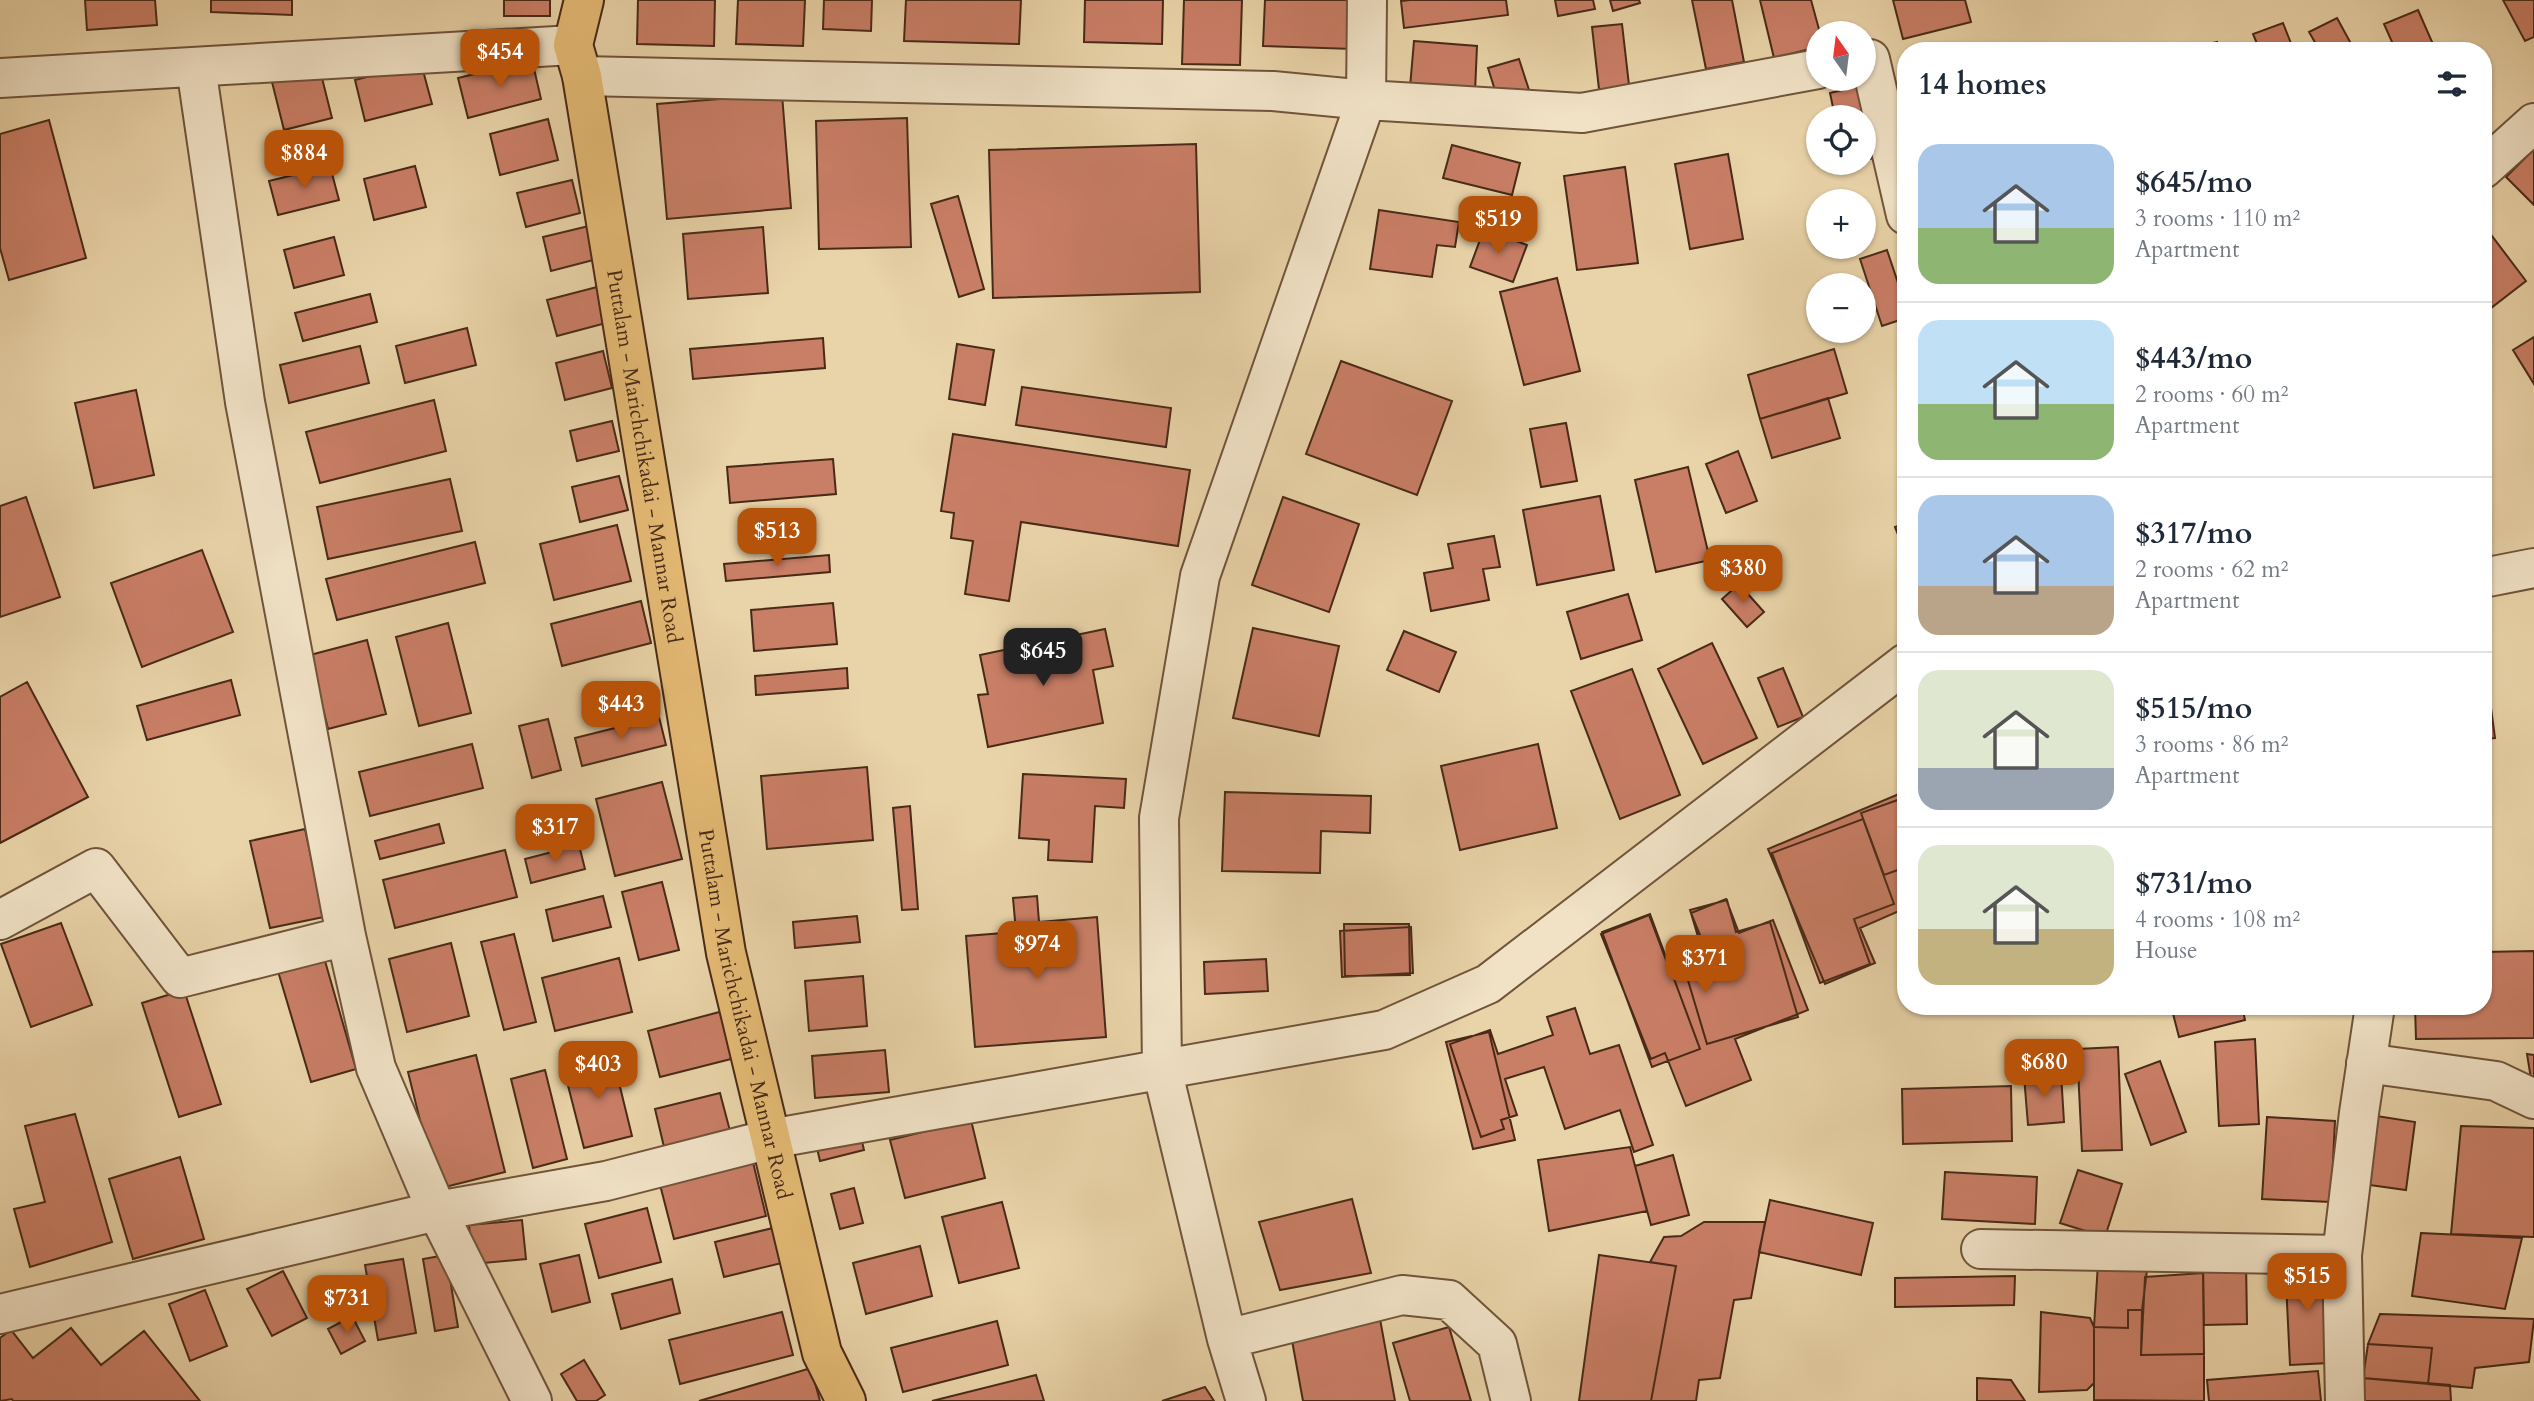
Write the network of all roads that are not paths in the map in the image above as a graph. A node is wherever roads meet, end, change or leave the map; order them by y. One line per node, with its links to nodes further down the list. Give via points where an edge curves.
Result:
1 (584, 0): 3 (main road, Puttalam - Marichchikadai - Mannar Road)
2 (1367, 0): 8 (street)
3 (578, 60): 4 (street); 8 (street, via 1273,91); 21 (main road, Puttalam - Marichchikadai - Mannar Road, via 726,953)
4 (196, 67): 6 (street); 16 (street, via 245,402)
5 (1806, 71): 8 (street, via 1582,113)
6 (0, 78)
7 (1876, 85): 11 (street)
8 (1366, 100): 19 (street, via 1200,576 1159,818)
9 (2534, 123): 10 (street)
10 (2492, 161)
11 (1897, 176)
12 (2534, 568): 13 (street)
13 (2492, 576)
14 (1897, 670): 19 (street, via 1488,984 1384,1030)
15 (0, 920): 16 (street, via 96,868 180,978)
16 (346, 936): 22 (street, via 376,1068)
17 (2374, 1015): 18 (street)
18 (2366, 1063): 20 (street, via 2496,1081); 24 (street)
19 (1162, 1069): 21 (street); 26 (street)
20 (2534, 1099)
21 (770, 1139): 22 (street, via 606,1181); 28 (main road, Puttalam - Marichchikadai - Mannar Road, via 822,1353)
22 (437, 1211): 25 (street); 27 (street)
23 (1982, 1249): 24 (street)
24 (2342, 1255): 31 (street)
25 (0, 1314)
26 (1227, 1339): 29 (street); 30 (street, via 1402,1295 1449,1300 1497,1344)
27 (532, 1401)
28 (846, 1401)
29 (1246, 1401)
30 (1511, 1401)
31 (2345, 1401)

